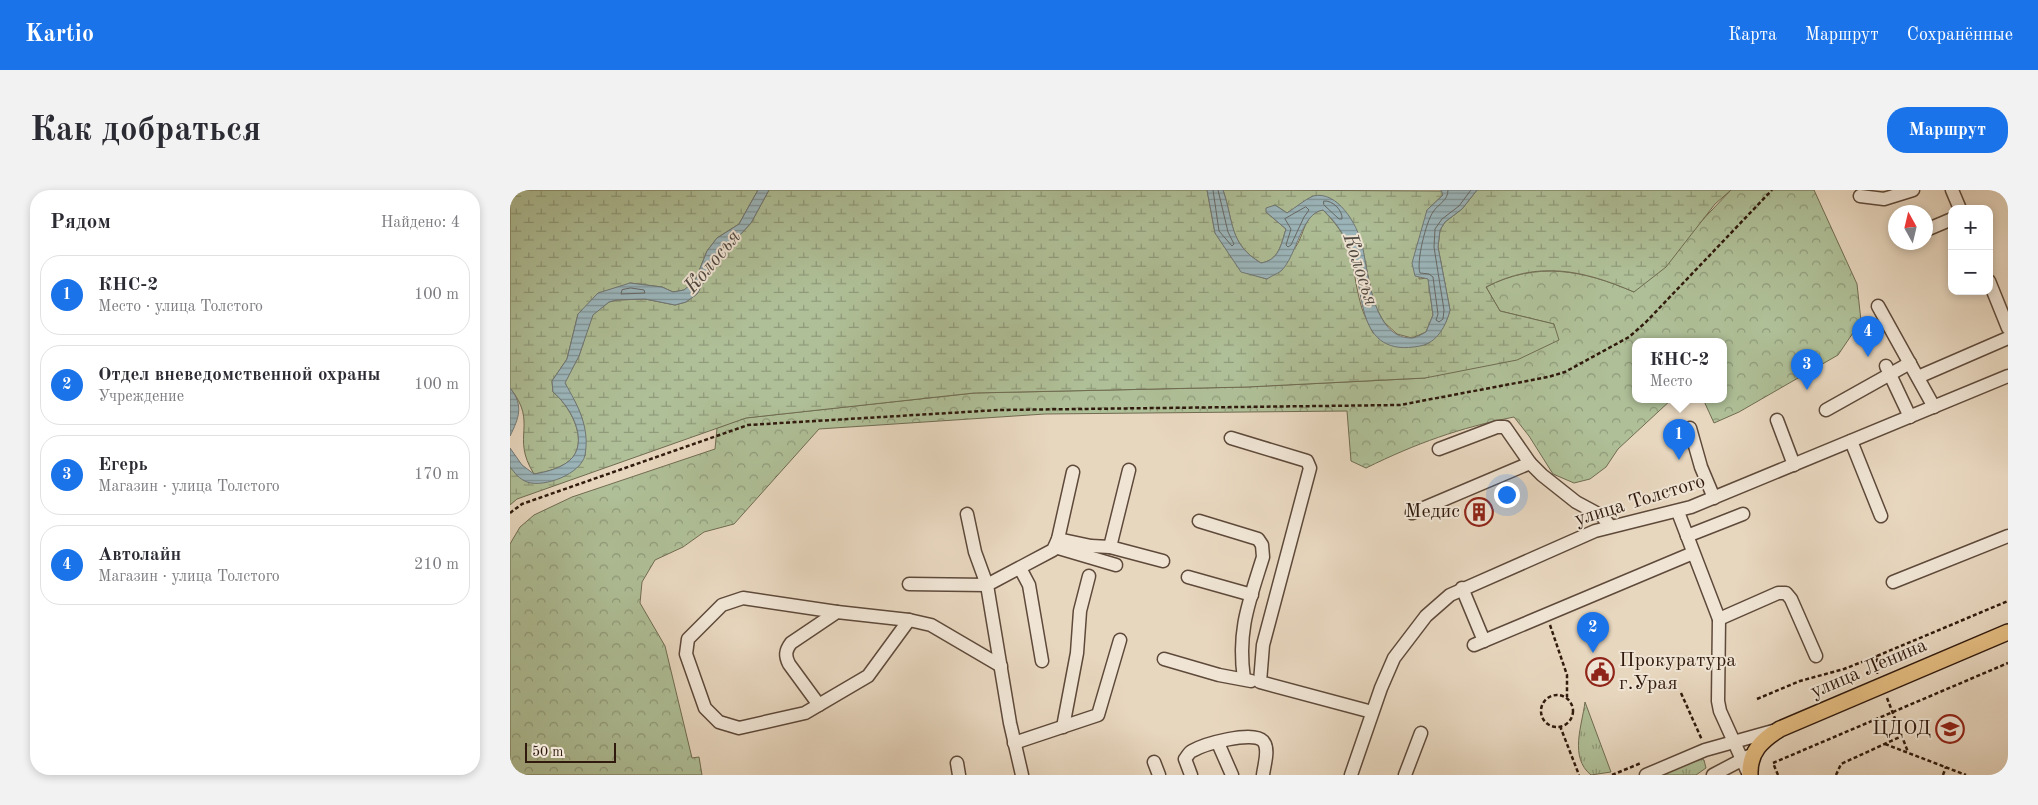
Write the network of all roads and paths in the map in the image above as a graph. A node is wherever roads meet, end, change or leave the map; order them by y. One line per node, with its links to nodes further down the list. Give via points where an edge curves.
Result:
1 (1772, 190): 30 (path, via 1629,337 1574,368 1548,377 1386,406 1029,409 748,425 522,504)
2 (1913, 190): 4 (street, via 1884,199)
3 (1952, 190): 5 (street)
4 (1860, 196)
5 (1958, 205)
6 (1948, 220): 7 (street)
7 (1933, 227)
8 (1993, 291): 10 (street)
9 (1878, 306): 12 (street)
10 (2008, 328)
11 (2008, 338): 14 (street)
12 (1910, 363): 13 (street); 14 (street)
13 (1888, 371): 17 (street); 18 (street)
14 (1918, 376): 16 (street)
15 (2008, 376): 16 (street, улица Толстого)
16 (1934, 407): 18 (street, улица Толстого)
17 (1826, 410)
18 (1910, 417): 22 (street, улица Толстого)
19 (1777, 420): 25 (street)
20 (1690, 428): 28 (street)
21 (1231, 438): 67 (street, via 1307,461 1310,468 1263,645)
22 (1851, 441): 25 (street, улица Толстого); 34 (street)
23 (1439, 449): 24 (street, via 1505,427)
24 (1530, 463): 31 (street); 36 (street, via 1576,502 1602,516)
25 (1794, 465): 28 (street, улица Толстого)
26 (1129, 470): 40 (street)
27 (1073, 472): 39 (street)
28 (1714, 498): 29 (street, улица Толстого)
29 (1678, 512): 36 (street, улица Толстого); 37 (street)
30 (510, 513)
31 (1412, 513)
32 (967, 514): 49 (street)
33 (1743, 514): 37 (street)
34 (1881, 516)
35 (1199, 521): 51 (street, via 1258,539 1263,557)
36 (1610, 526): 50 (street, улица Толстого)
37 (1687, 536): 41 (street)
38 (2008, 536): 47 (street)
39 (1056, 543): 40 (street); 43 (street); 44 (street, via 1050,553)
40 (1110, 546): 42 (street)
41 (1693, 553): 54 (street); 55 (street)
42 (1163, 561)
43 (1116, 565)
44 (1020, 568): 49 (street); 62 (street, via 1029,585)
45 (1090, 576): 76 (street, via 1079,617 1077,653)
46 (1188, 577): 51 (street)
47 (1893, 582)
48 (909, 584): 49 (street)
49 (987, 586): 64 (street)
50 (1462, 588): 54 (street, via 1479,643); 74 (street, улица Толстого, via 1437,604 1405,642 1386,673)
51 (1252, 595): 66 (street, via 1241,634)
52 (2008, 601): 60 (path)
53 (837, 612): 56 (street); 72 (street, via 791,643 785,657); 72 (street, via 743,598 732,600 722,605 688,639 686,646 706,708 718,722 739,728 797,716)
54 (1546, 615): 69 (path, via 1567,675)
55 (1719, 619): 59 (street, via 1778,593 1786,593); 82 (street, via 1718,701)
56 (909, 620): 64 (street, via 931,625); 72 (street, via 868,676)
57 (2008, 632): 77 (main road, улица Ленина)
58 (1120, 640): 76 (street, via 1098,715)
59 (1816, 656)
60 (1877, 656): 65 (path); 71 (path)
61 (1164, 659): 66 (street)
62 (1042, 661)
63 (2008, 663): 73 (path)
64 (1001, 666): 80 (street)
65 (1877, 676)
66 (1244, 679): 67 (street)
67 (1260, 682): 74 (street)
68 (1681, 693): 84 (path)
69 (1566, 698): 75 (path, via 1573,711 1569,721); 75 (path, via 1552,696 1542,706 1545,721)
70 (1887, 698): 73 (path)
71 (1757, 699)
72 (819, 705)
73 (1893, 711): 79 (path); 101 (path, via 1773,763)
74 (1372, 712): 95 (street, улица Толстого)
75 (1560, 726): 89 (path)
76 (1063, 727): 80 (street)
77 (1780, 729): 82 (street); 86 (main road, улица Ленина)
78 (1421, 733): 96 (street)
79 (1902, 736): 83 (path); 85 (path)
80 (1014, 743): 90 (street)
81 (1218, 743): 92 (street, via 1191,751 1185,759); 93 (street); 94 (street, via 1251,736 1263,741 1266,755)
82 (1734, 743): 84 (street); 86 (street)
83 (1885, 744): 85 (path); 102 (path, via 1841,764)
84 (1706, 750): 98 (street)
85 (1908, 753): 88 (path)
86 (1748, 757): 99 (street); 100 (main road)
87 (1154, 762): 91 (street)
88 (1946, 767): 103 (path); 104 (path)
89 (1578, 774): 97 (path)
90 (1022, 775)
91 (1160, 775)
92 (1191, 775)
93 (1232, 775)
94 (1263, 775)
95 (1351, 775)
96 (1405, 775)
97 (1574, 775)
98 (1646, 775)
99 (1713, 775)
100 (1749, 775)
101 (1778, 775)
102 (1836, 775)
103 (1943, 775)
104 (1966, 775)

